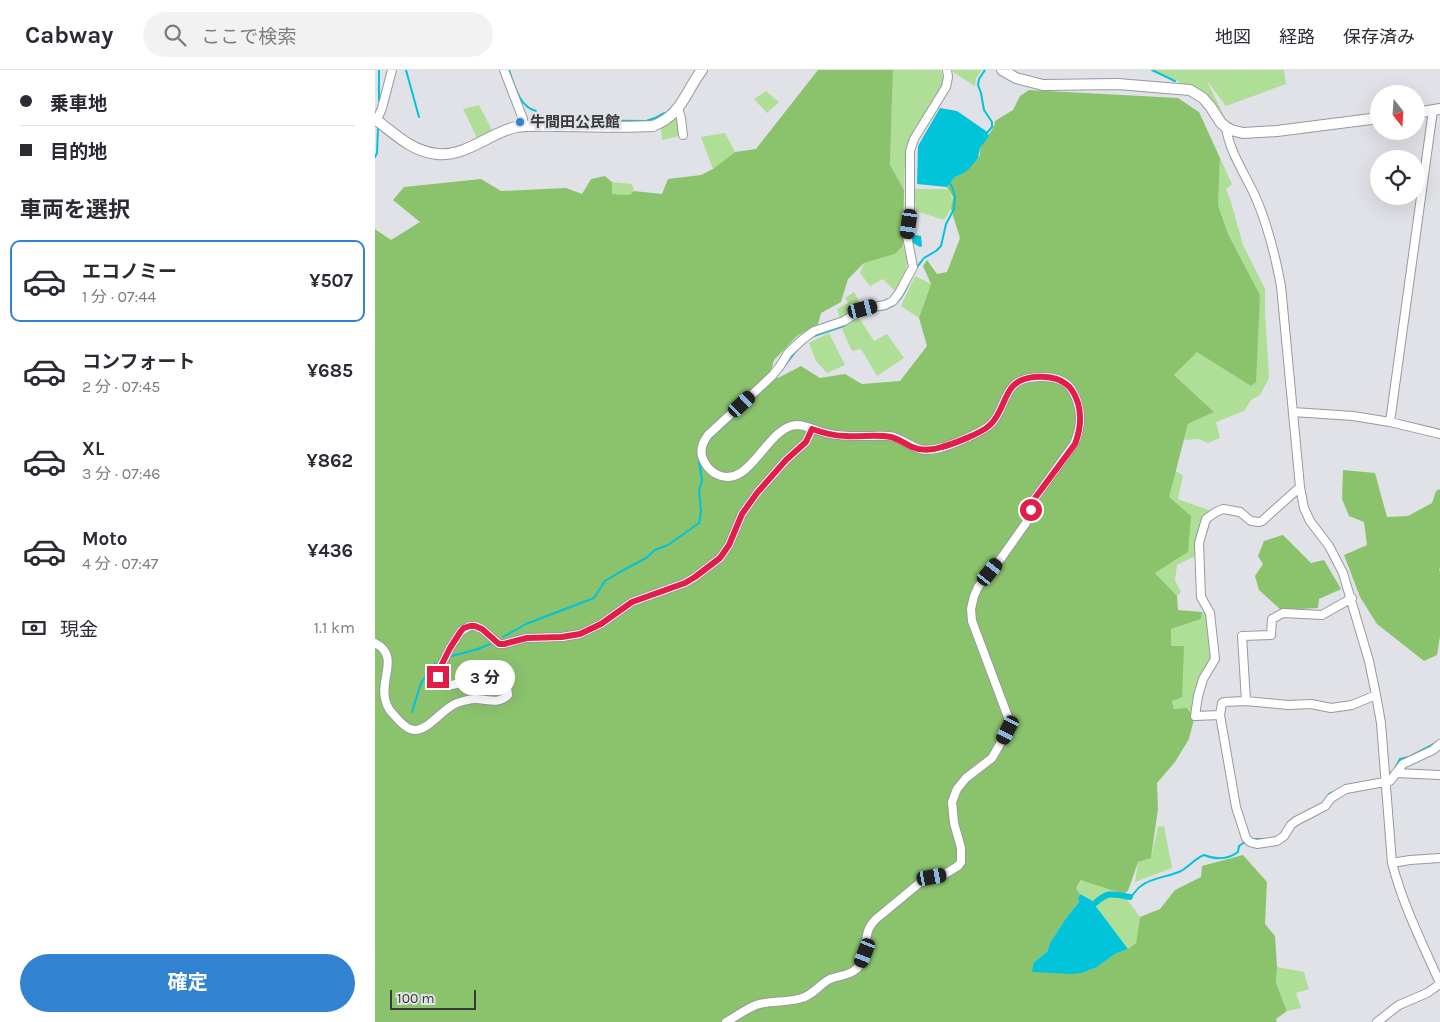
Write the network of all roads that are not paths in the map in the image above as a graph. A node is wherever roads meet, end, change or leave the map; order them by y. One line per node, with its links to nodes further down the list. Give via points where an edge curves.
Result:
1 (392, 70): 9 (street)
2 (504, 70): 10 (street)
3 (702, 70): 6 (main road)
4 (947, 70): 15 (street, via 947,87 914,139 910,151 907,236 913,267 899,293 885,305 863,309 803,339 771,376 708,435 701,450 712,472 728,477 745,470 782,430 799,425)
5 (1001, 70): 11 (main road, via 1043,85 1117,84 1190,90 1203,98)
6 (677, 108): 10 (main road, via 664,122 653,126); 12 (street)
7 (1436, 110): 14 (street)
8 (1370, 119): 11 (main road, via 1259,133 1243,133)
9 (376, 120): 10 (main road, via 411,146 438,154 465,150 503,132)
10 (524, 127)
11 (1226, 127): 13 (street, via 1230,144 1267,226 1275,256 1281,286)
12 (683, 135)
13 (1293, 412): 14 (street); 17 (street)
14 (1390, 422): 16 (street)
15 (812, 429): 19 (street, via 806,442 786,460 742,514 720,558 690,580 632,602 580,634 527,638 499,644 475,626 461,631 439,670 439,682 452,685 476,679 503,682 508,695 503,700 467,700 447,708 422,729 408,729 385,702 387,654 382,646); 30 (street, via 846,436 893,437 923,450 943,447 990,425 1009,391 1026,378 1055,378 1064,382 1080,410 1075,444 1035,498 1026,522 974,596 972,621 1007,717 1008,730 992,758 966,778 952,802 961,862 945,874 921,881 876,918 870,925 865,953 856,970 832,978 802,999 756,1005)
16 (1440, 434)
17 (1301, 487): 18 (street, via 1310,521 1329,546); 22 (street, via 1262,521 1251,521 1240,512 1223,509 1206,520 1199,543 1201,597 1210,614 1215,659 1203,679 1195,716)
18 (1351, 598): 20 (street); 21 (street, via 1322,615 1283,613 1272,619 1271,635 1242,636)
19 (375, 643)
20 (1376, 694): 21 (street, via 1352,706 1331,708 1311,704); 26 (street)
21 (1246, 702): 22 (street, via 1222,703)
22 (1220, 715): 26 (street, via 1235,807 1248,840 1257,844 1277,841 1291,825 1325,806 1337,793)
23 (1440, 744): 24 (street, via 1403,764)
24 (1396, 773): 25 (street); 26 (street)
25 (1440, 775)
26 (1386, 782): 28 (street)
27 (1440, 858): 28 (street)
28 (1392, 863): 29 (street, via 1397,884)
29 (1440, 983): 31 (street, via 1399,1005)
30 (726, 1022)
31 (1377, 1022)

